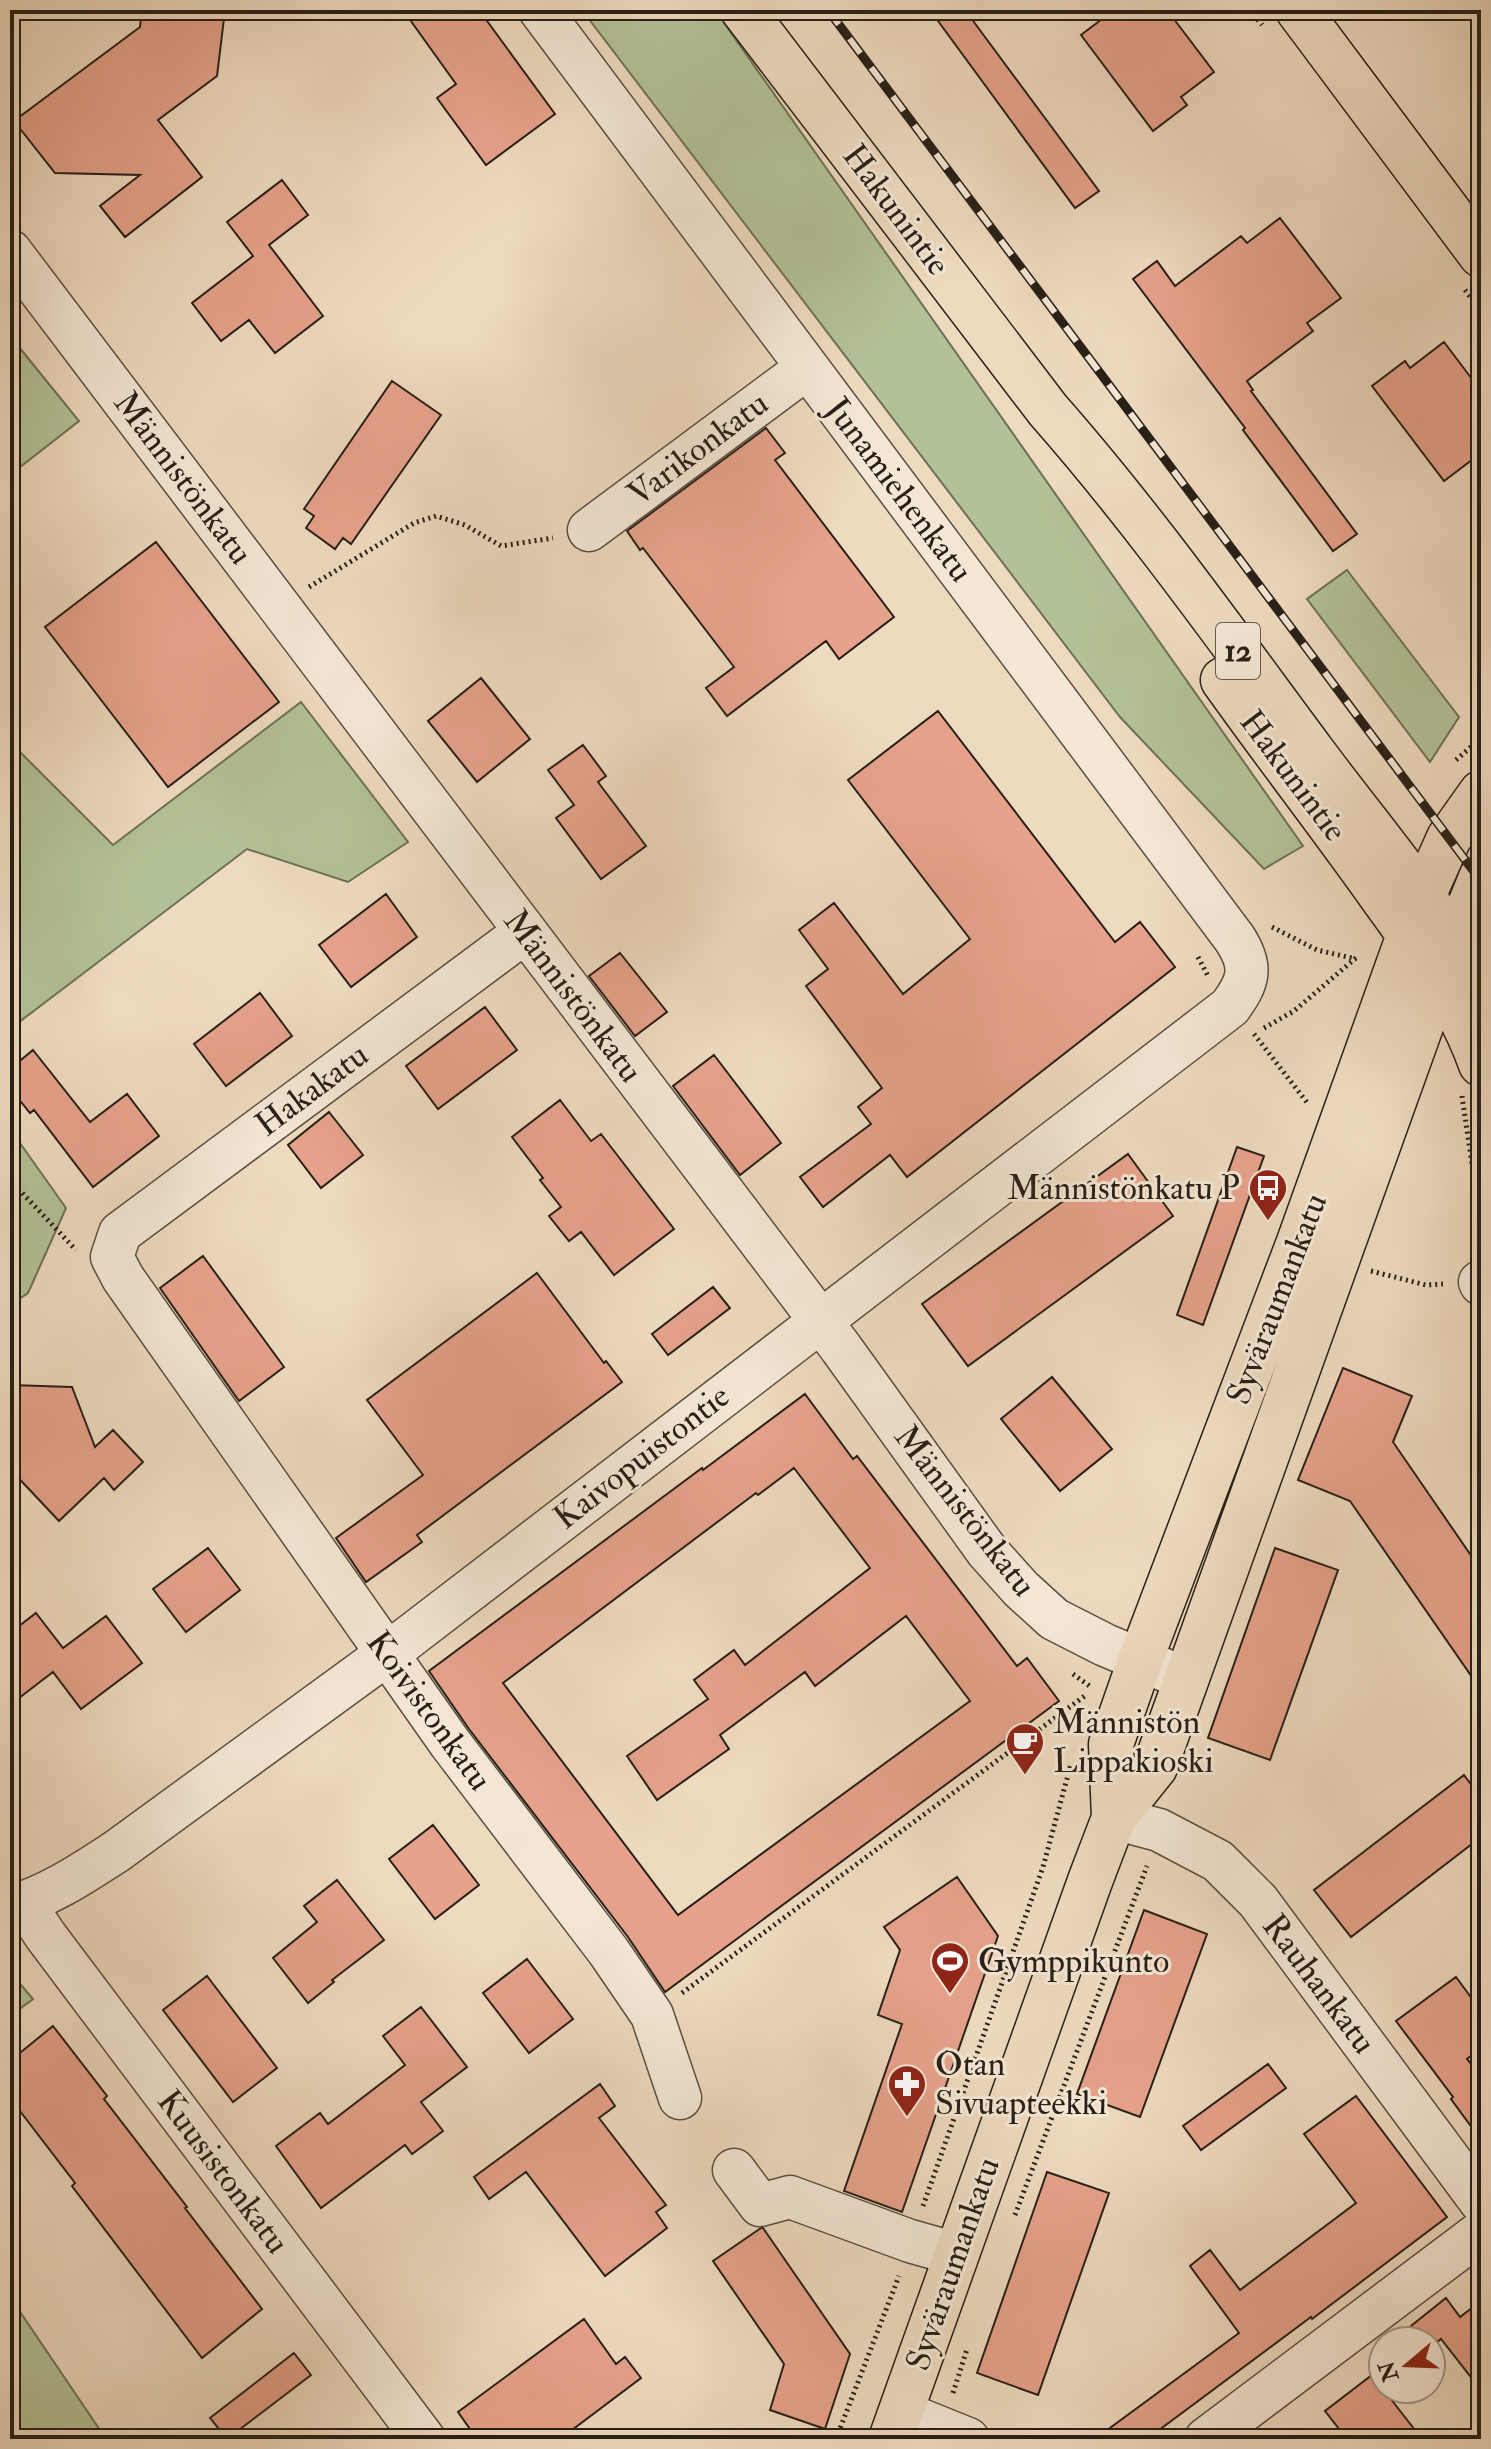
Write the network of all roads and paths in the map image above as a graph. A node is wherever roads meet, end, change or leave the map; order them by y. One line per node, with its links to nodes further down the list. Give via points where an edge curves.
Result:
1 (540, 10): 6 (street, Junamiehenkatu)
2 (743, 10): 11 (main road, Hakunintie / 12, via 1048,410 1147,529)
3 (1298, 10): 5 (main road)
4 (10, 251): 8 (street, Männistönkatu)
5 (1481, 255)
6 (807, 368): 7 (street, Varikonkatu); 14 (street, Junamiehenkatu, via 1235,939)
7 (589, 530): 8 (path, via 501,546 436,516 414,523)
8 (279, 605): 12 (street, Männistönkatu)
9 (1481, 793): 11 (main road, Syväraumankatu, via 1449,838)
10 (1481, 878): 13 (main road, Syväraumankatu)
11 (1416, 915): 13 (main road, Hakunintie / 12); 21 (main road, Syväraumankatu, via 1299,1242)
12 (525, 932): 17 (street, Hakakatu, via 120,1233); 20 (street, Männistönkatu)
13 (1459, 969): 15 (main road, Hakunintie / 12); 23 (main road, Syväraumankatu, via 1416,1040)
14 (1248, 975): 20 (street, Kaivopuistontie, via 1230,1007)
15 (1470, 1073): 19 (path)
16 (10, 1180): 17 (path, via 74,1250)
17 (112, 1257): 22 (street, Koivistonkatu)
18 (1365, 1269): 19 (path, via 1426,1285)
19 (1480, 1283)
20 (820, 1321): 21 (street, Männistönkatu, via 987,1551 1021,1589 1054,1619); 22 (street, Kaivopuistontie)
21 (1123, 1653): 23 (street, Männistönkatu); 24 (path); 27 (main road, Syväraumankatu, via 1111,1744)
22 (387, 1654): 28 (street, Kaivopuistontie, via 117,1851 73,1880); 29 (street, Koivistonkatu)
23 (1186, 1679): 27 (main road, Syväraumankatu, via 1155,1767)
24 (1094, 1689): 25 (path); 29 (path)
25 (1090, 1702)
26 (1072, 1761): 34 (path, via 1043,1867)
27 (1114, 1818): 32 (street, Rauhankatu, via 1159,1830 1218,1861 1258,1901); 35 (main road, Syväraumankatu)
28 (17, 1905): 37 (street, Kuusistonkatu, via 45,1935)
29 (652, 2015): 30 (street, Koivistonkatu)
30 (680, 2098)
31 (734, 2170): 34 (street, via 760,2205 790,2197)
32 (1481, 2202)
33 (1481, 2232): 40 (street)
34 (910, 2241): 35 (street); 38 (path)
35 (956, 2254): 36 (main road, Syväraumankatu)
36 (896, 2425): 39 (street)
37 (424, 2439)
38 (836, 2439)
39 (968, 2439)
40 (1206, 2439)

